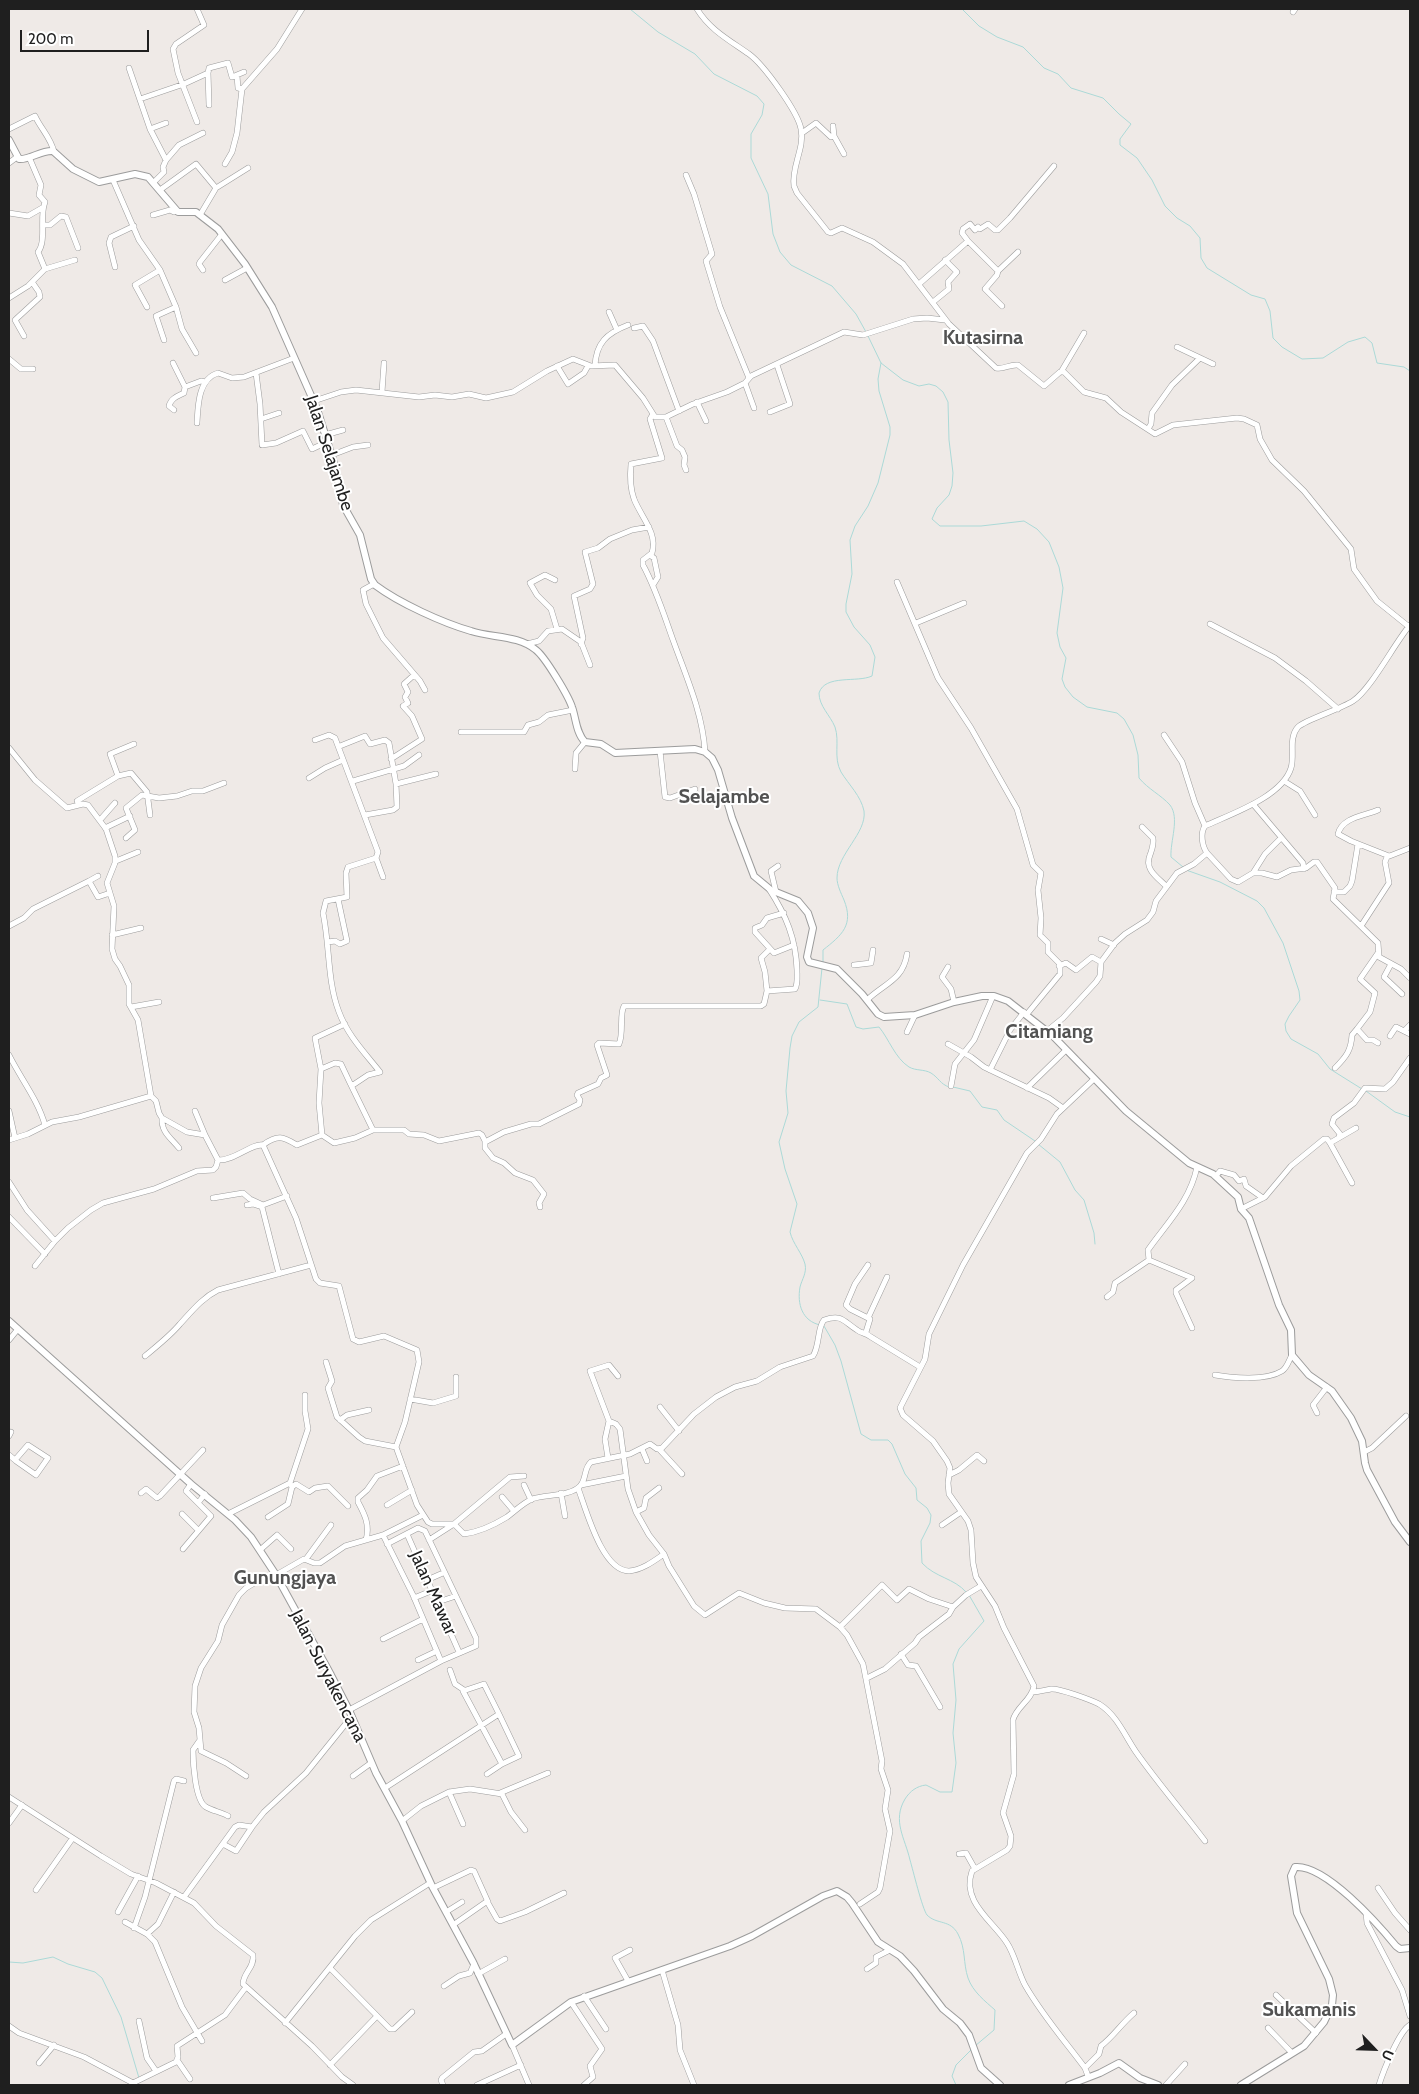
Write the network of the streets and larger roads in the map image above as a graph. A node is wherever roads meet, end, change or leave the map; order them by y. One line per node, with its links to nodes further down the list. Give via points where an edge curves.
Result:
1 (197, 9): 8 (street, via 204,25 173,47 178,73)
2 (302, 9): 9 (street, via 277,49)
3 (697, 9): 18 (street, via 714,29 757,62 795,113)
4 (129, 68): 10 (street)
5 (244, 72): 7 (street)
6 (208, 73): 7 (street, via 210,67 226,63 232,76); 8 (street); 11 (street)
7 (237, 76): 9 (street, via 238,87)
8 (184, 84): 10 (street); 12 (street)
9 (242, 89): 27 (street, via 237,133)
10 (140, 99): 16 (street)
11 (208, 105)
12 (197, 122)
13 (166, 123): 16 (street)
14 (833, 126): 19 (street)
15 (9, 129): 21 (street, via 35,116)
16 (150, 129): 25 (street)
17 (202, 132): 25 (street, via 179,145)
18 (802, 133): 19 (street, via 816,123 831,137); 56 (street, via 793,183 797,193 828,232 842,228 863,236 903,264)
19 (834, 136): 22 (street)
20 (9, 140): 23 (street)
21 (54, 152): 24 (street); 31 (street, via 73,169 90,178 102,182)
22 (844, 154)
23 (17, 157): 24 (street); 26 (street)
24 (28, 157): 35 (street, via 41,184 39,195 45,202)
25 (166, 160): 32 (street, via 164,172)
26 (9, 163)
27 (226, 164)
28 (1054, 166): 43 (street, via 998,230 988,224 975,230 970,224 963,229)
29 (248, 168): 33 (street)
30 (686, 175): 83 (street, via 712,254 706,261)
31 (113, 180): 32 (street, via 139,174); 41 (street)
32 (154, 182): 34 (street)
33 (216, 188): 34 (street, via 196,164); 39 (street)
34 (160, 190): 36 (street)
35 (42, 208): 37 (street, via 28,216); 40 (street)
36 (176, 211): 38 (street); 39 (street, via 193,211)
37 (9, 213)
38 (154, 215)
39 (200, 215): 42 (street, Jalan Selajambe)
40 (44, 226): 44 (street, via 61,216 66,217); 50 (street, via 38,252)
41 (134, 226): 48 (street, via 111,237 109,243); 51 (street)
42 (222, 234): 49 (street, Jalan Selajambe); 52 (street, via 200,262)
43 (968, 241): 47 (street); 53 (street)
44 (78, 248)
45 (1018, 252): 53 (street)
46 (75, 260): 50 (street)
47 (945, 260): 56 (street); 58 (street, via 957,272 948,282 949,289)
48 (115, 267)
49 (247, 268): 54 (street); 70 (street, Jalan Selajambe, via 272,307)
50 (45, 269): 55 (street)
51 (160, 270): 60 (street, via 135,285); 61 (street)
52 (203, 270)
53 (998, 271): 59 (street, via 985,289)
54 (226, 280)
55 (32, 282): 57 (street); 66 (street, via 40,297 15,320)
56 (919, 284): 58 (street)
57 (9, 298)
58 (933, 302): 63 (street)
59 (1002, 306)
60 (146, 307)
61 (176, 307): 67 (street, via 156,316); 69 (street, via 182,329)
62 (608, 312): 64 (street)
63 (945, 320): 76 (street, via 913,319 863,335 841,333); 81 (street, via 996,368 1018,365 1044,386)
64 (618, 330): 79 (street, via 598,348); 91 (street, via 643,326 652,341)
65 (1084, 333): 81 (street)
66 (24, 336)
67 (164, 340)
68 (1178, 347): 71 (street)
69 (196, 353)
70 (294, 358): 82 (street); 87 (street, Jalan Selajambe)
71 (1200, 358): 75 (street); 100 (street, via 1172,385 1152,413)
72 (9, 359): 80 (street, via 21,369)
73 (173, 363): 85 (street)
74 (384, 363): 86 (street)
75 (1213, 364)
76 (777, 365): 83 (street); 92 (street, via 790,404)
77 (557, 366): 78 (street, via 573,360); 78 (street, via 568,384 584,373); 86 (street, via 514,392 486,398 469,394 423,397)
78 (588, 366): 79 (street)
79 (596, 366): 94 (street, via 610,364 618,367)
80 (33, 369)
81 (1062, 372): 100 (street, via 1084,392 1106,398)
82 (256, 373): 84 (street, via 235,379 218,373); 96 (street)
83 (747, 380): 88 (street, via 727,392); 89 (street)
84 (205, 382): 85 (street); 98 (street)
85 (185, 387): 90 (street, via 184,392 170,403)
86 (382, 392): 87 (street, via 341,392)
87 (314, 401): 101 (street, Jalan Selajambe)
88 (697, 402): 91 (street); 97 (street)
89 (754, 408)
90 (174, 410)
91 (678, 411): 95 (street)
92 (770, 412)
93 (279, 413): 96 (street)
94 (653, 414): 95 (street, via 657,418); 105 (street, via 650,419 662,458 632,463 631,466 634,500)
95 (666, 417): 104 (street, via 676,446 685,457)
96 (261, 419): 101 (street, via 262,445 276,444 303,431 312,449)
97 (706, 421)
98 (197, 423)
99 (343, 430): 101 (street)
100 (1148, 430): 114 (street, via 1157,434 1173,425 1237,418 1255,424 1272,460 1304,491 1351,549 1354,568 1377,600)
101 (326, 439): 103 (street, Jalan Selajambe)
102 (368, 445): 103 (street)
103 (332, 456): 109 (street, Jalan Selajambe, via 343,504 360,535)
104 (686, 470)
105 (649, 528): 106 (street, via 654,541); 117 (street, via 631,531 585,552 593,584 590,589 574,596)
106 (650, 556): 110 (street, via 654,558 658,577); 110 (street, via 643,562)
107 (555, 580): 115 (street, via 545,575 530,583 551,610)
108 (897, 582): 112 (street)
109 (374, 584): 116 (street, via 447,623); 119 (street, via 363,590 366,604 387,644)
110 (653, 585): 131 (street, via 690,687)
111 (964, 603): 112 (street)
112 (916, 624): 195 (street, via 938,678 1017,809 1033,865 1041,872 1038,890 1040,935 1048,943 1048,952)
113 (1210, 624): 122 (street, via 1275,658)
114 (1409, 625): 122 (street, via 1361,694)
115 (557, 628): 116 (street, via 545,632 539,641); 117 (street)
116 (527, 644): 121 (street, via 542,656 564,689)
117 (582, 644): 118 (street)
118 (590, 665)
119 (414, 675): 120 (street); 133 (street, via 404,684 408,703 403,706 412,716 422,739)
120 (424, 690)
121 (573, 710): 123 (street, via 548,716 528,725 524,732); 126 (street)
122 (1338, 710): 141 (street, via 1297,728 1293,739 1292,766)
123 (462, 732)
124 (1164, 735): 155 (street, via 1182,762)
125 (315, 740): 128 (street, via 331,735)
126 (585, 742): 130 (street, via 601,744 617,753); 136 (street, via 576,753)
127 (134, 744): 138 (street, via 110,754)
128 (340, 746): 133 (street, via 363,736 370,744 385,740 389,743); 134 (street)
129 (9, 748): 146 (street, via 65,807)
130 (660, 751): 131 (street, via 695,749); 144 (street, via 665,797)
131 (705, 752): 174 (street, via 716,765 752,872)
132 (419, 755): 135 (street, via 404,766)
133 (391, 759): 135 (street)
134 (343, 760): 139 (street); 140 (street)
135 (393, 768): 140 (street); 143 (street)
136 (575, 769)
137 (436, 774): 143 (street)
138 (118, 776): 145 (street, via 131,772); 146 (street)
139 (309, 778)
140 (353, 781): 151 (street)
141 (1284, 781): 148 (street); 152 (street, via 1300,791)
142 (224, 783): 145 (street, via 178,796)
143 (396, 784): 151 (street, via 395,809)
144 (695, 789)
145 (149, 796): 150 (street); 153 (street, via 142,796 128,806 126,809)
146 (78, 803): 154 (street, via 88,805)
147 (116, 803): 154 (street)
148 (1253, 804): 155 (street); 159 (street)
149 (1378, 810): 160 (street, via 1359,815 1338,831 1340,836)
150 (150, 814)
151 (365, 814): 165 (street, via 378,852)
152 (1315, 815)
153 (130, 816): 157 (street); 158 (street, via 135,830)
154 (100, 820): 157 (street)
155 (1205, 826): 163 (street, via 1202,836)
156 (1142, 827): 173 (street, via 1153,838 1148,867)
157 (105, 828): 166 (street)
158 (126, 838)
159 (1281, 838): 168 (street, via 1303,862); 169 (street)
160 (1358, 844): 164 (street); 176 (street, via 1350,886 1344,892)
161 (1410, 848): 164 (street)
162 (138, 852): 166 (street)
163 (1207, 853): 169 (street, via 1235,882); 173 (street, via 1177,873)
164 (1389, 856): 181 (street, via 1385,862 1387,886)
165 (376, 858): 171 (street); 178 (street, via 348,867 347,897)
166 (116, 861): 177 (street, via 107,883)
167 (778, 866): 175 (street, via 771,871)
168 (1304, 869): 169 (street, via 1275,877); 176 (street, via 1317,862 1334,886)
169 (1253, 873)
170 (98, 876): 172 (street)
171 (383, 877)
172 (89, 881): 177 (street, via 98,897); 180 (street, via 33,909)
173 (1166, 886): 187 (street, via 1147,920)
174 (769, 889): 175 (street); 179 (street)
175 (776, 892): 201 (street, via 798,901 808,913 812,922 810,963 840,972)
176 (1334, 892): 181 (street, via 1334,899)
177 (110, 893): 183 (street, via 114,906)
178 (338, 899): 185 (street, via 329,900 324,905); 185 (street, via 347,942)
179 (784, 913): 186 (street); 188 (street, via 767,918 754,928)
180 (9, 926)
181 (1361, 926): 190 (street, via 1378,943)
182 (141, 928): 183 (street)
183 (112, 935): 204 (street, via 113,954 129,985)
184 (1100, 939): 187 (street)
185 (328, 942): 207 (street, via 334,996)
186 (794, 945): 188 (street, via 774,953); 198 (street, via 796,988)
187 (1114, 945): 192 (street)
188 (770, 949): 198 (street, via 761,958)
189 (873, 950): 194 (street, via 871,963)
190 (1378, 953): 193 (street); 209 (street, via 1360,979 1375,993 1370,1012)
191 (907, 954): 201 (street, via 899,975)
192 (1101, 962): 195 (street, via 1093,957 1076,970 1066,963); 210 (street, via 1096,982)
193 (1391, 964): 197 (street); 199 (street, via 1384,977)
194 (854, 965)
195 (1059, 966): 205 (street, via 1059,976)
196 (948, 967): 203 (street, via 942,977 951,989)
197 (1410, 978)
198 (767, 991): 240 (street, via 761,1006 624,1006 619,1044 597,1046 606,1075 598,1084 578,1093 579,1104 539,1124 504,1132)
199 (1402, 994)
200 (993, 996): 203 (street); 205 (street, via 1005,999); 218 (street, via 974,1040)
201 (867, 1000): 206 (street, via 882,1017)
202 (159, 1002): 204 (street)
203 (954, 1002): 206 (street)
204 (131, 1007): 228 (street, via 139,1022)
205 (1025, 1013): 210 (street); 223 (street, via 1010,1030)
206 (915, 1015): 212 (street)
207 (345, 1024): 221 (street, via 315,1038); 225 (street, via 353,1040 380,1072 368,1074 355,1084)
208 (1410, 1025): 211 (street)
209 (1357, 1029): 215 (street, via 1367,1040); 222 (street, via 1352,1035 1351,1047)
210 (1047, 1031): 217 (street)
211 (1404, 1031): 213 (street); 214 (street, via 1396,1027)
212 (907, 1032)
213 (1410, 1034)
214 (1390, 1036)
215 (1378, 1043)
216 (948, 1044): 218 (street)
217 (1066, 1050): 224 (street); 227 (street)
218 (963, 1053): 223 (street); 226 (street, via 955,1064)
219 (9, 1056): 233 (street, via 38,1104)
220 (1410, 1058): 238 (street, via 1390,1086 1381,1090 1365,1088 1354,1103 1334,1118 1332,1124)
221 (321, 1068): 225 (street, via 341,1064); 237 (street, via 319,1103)
222 (1335, 1068)
223 (990, 1070): 227 (street)
224 (1094, 1079): 229 (street); 245 (street, via 1126,1111)
225 (350, 1083): 235 (street)
226 (951, 1086)
227 (1028, 1088): 229 (street)
228 (151, 1096): 232 (street); 233 (street)
229 (1063, 1108): 274 (street, via 1027,1152 963,1265 931,1330 925,1359)
230 (9, 1111): 239 (street)
231 (195, 1111): 236 (street)
232 (162, 1118): 236 (street, via 187,1132); 243 (street, via 166,1134)
233 (45, 1126): 239 (street)
234 (1356, 1128): 238 (street)
235 (373, 1130): 237 (street, via 334,1143); 240 (street, via 404,1130 439,1141 479,1133)
236 (205, 1135): 244 (street)
237 (322, 1135): 242 (street, via 297,1145 285,1137)
238 (1339, 1137): 241 (street)
239 (12, 1139)
240 (485, 1141): 253 (street, via 485,1148 493,1158 515,1173 529,1177 542,1190)
241 (1330, 1143): 248 (street); 251 (street, via 1326,1139 1314,1148 1289,1169)
242 (263, 1145): 244 (street, via 258,1144 235,1157); 249 (street)
243 (180, 1148)
244 (218, 1160): 256 (street, via 213,1170 197,1171 154,1189 104,1204 76,1222)
245 (1196, 1167): 246 (street); 258 (street, via 1194,1180 1176,1215 1148,1250)
246 (1216, 1176): 251 (street, via 1220,1170 1240,1181 1244,1179 1246,1186); 254 (street, via 1238,1197)
247 (9, 1182): 256 (street, via 26,1210)
248 (1352, 1183)
249 (287, 1196): 250 (street, via 263,1204 250,1200 243,1193); 259 (street)
250 (213, 1198)
251 (1263, 1198): 254 (street)
252 (247, 1205): 262 (street, via 262,1207)
253 (540, 1207)
254 (1241, 1209): 271 (street, via 1249,1218 1291,1330)
255 (9, 1217): 257 (street)
256 (55, 1241): 257 (street)
257 (45, 1254): 261 (street)
258 (1149, 1260): 264 (street, via 1115,1283 1113,1292); 267 (street, via 1192,1278 1176,1290)
259 (311, 1265): 262 (street); 280 (street, via 318,1282 339,1286 354,1341 384,1336 417,1350 419,1362)
260 (868, 1265): 265 (street, via 846,1305)
261 (35, 1266)
262 (280, 1274): 272 (street, via 211,1293)
263 (888, 1277): 265 (street)
264 (1107, 1297)
265 (868, 1318): 269 (street)
266 (9, 1321): 268 (street, Jalan Suryakencana)
267 (1192, 1328)
268 (18, 1329): 270 (street); 300 (street, Jalan Suryakencana)
269 (866, 1332): 274 (street); 287 (street, via 858,1331 840,1318 824,1320 820,1324 813,1356 725,1392 694,1414)
270 (9, 1340)
271 (1292, 1355): 275 (street, via 1277,1373 1249,1378); 278 (street, via 1309,1375)
272 (145, 1356)
273 (326, 1362): 285 (street, via 332,1380 328,1386 332,1406)
274 (920, 1367): 302 (street, via 900,1410 937,1445 949,1464)
275 (1215, 1375)
276 (618, 1376): 286 (street, via 609,1365 590,1371)
277 (456, 1377): 280 (street, via 456,1398 433,1403)
278 (1327, 1387): 283 (street, via 1313,1405); 292 (street, via 1358,1431)
279 (305, 1395): 307 (street, via 308,1430)
280 (410, 1399): 288 (street)
281 (660, 1407): 287 (street)
282 (369, 1410): 285 (street)
283 (1317, 1413)
284 (1406, 1416): 292 (street)
285 (340, 1420): 288 (street, via 362,1439)
286 (608, 1422): 294 (street, via 615,1422 619,1428); 295 (street, via 605,1439)
287 (679, 1431): 290 (street)
288 (396, 1447): 299 (street)
289 (642, 1449): 290 (street, via 652,1444); 294 (street); 298 (street)
290 (659, 1449): 301 (street)
291 (203, 1450): 300 (street)
292 (1364, 1452): 335 (street, via 1365,1464 1375,1485)
293 (9, 1455): 296 (street)
294 (624, 1456): 295 (street); 304 (street)
295 (608, 1458): 308 (street, via 589,1464)
296 (15, 1460): 296 (street, via 28,1445 48,1458 36,1475)
297 (984, 1461): 302 (street, via 977,1455)
298 (647, 1462)
299 (403, 1466): 310 (street); 333 (street, via 376,1476 358,1498 368,1523)
300 (180, 1474): 305 (street, Jalan Suryakencana); 311 (street, via 157,1498 146,1489)
301 (682, 1474)
302 (949, 1475): 321 (street, via 949,1494)
303 (524, 1476): 327 (street, via 510,1477)
304 (626, 1476): 308 (street); 320 (street)
305 (191, 1484): 313 (street, Jalan Suryakencana); 316 (street, via 186,1491)
306 (524, 1484): 315 (street)
307 (291, 1485): 318 (street, via 296,1484 308,1492 327,1485); 323 (street); 326 (street, via 288,1504)
308 (580, 1487): 312 (street); 340 (street, via 596,1536 613,1564 623,1570 637,1569)
309 (659, 1488): 320 (street, via 647,1497 644,1508)
310 (412, 1490): 317 (street); 324 (street)
311 (141, 1493)
312 (561, 1493): 315 (street); 325 (street)
313 (205, 1494): 316 (street); 323 (street, Jalan Suryakencana)
314 (502, 1497): 319 (street)
315 (531, 1500): 319 (street)
316 (198, 1503): 330 (street, via 211,1516)
317 (387, 1505)
318 (348, 1506)
319 (514, 1511): 327 (street, via 473,1532 462,1533)
320 (636, 1512): 340 (street)
321 (961, 1512): 329 (street); 345 (street, via 972,1530 974,1568)
322 (182, 1514): 330 (street)
323 (228, 1514): 338 (street, Jalan Suryakencana, via 252,1536)
324 (424, 1516): 327 (street, via 432,1524); 332 (street)
325 (565, 1516)
326 (268, 1517)
327 (454, 1524): 334 (street)
328 (331, 1525): 341 (street)
329 (942, 1526)
330 (198, 1530): 337 (street)
331 (407, 1534): 334 (street, via 420,1528); 336 (street); 344 (street, Jalan Mawar)
332 (383, 1536): 333 (street); 336 (street)
333 (366, 1540): 341 (street, via 345,1546 320,1563)
334 (429, 1540): 342 (street)
335 (1410, 1542)
336 (387, 1544): 348 (street)
337 (183, 1548)
338 (260, 1550): 339 (street, via 277,1535); 343 (street, Jalan Suryakencana)
339 (291, 1550)
340 (664, 1554): 352 (street, via 694,1606 704,1615 736,1594 742,1594 785,1608 816,1609)
341 (306, 1559): 343 (street)
342 (443, 1573): 344 (street); 347 (street)
343 (276, 1575): 364 (street, Jalan Suryakencana); 367 (street, via 256,1582 239,1595 222,1625 217,1645 200,1668 195,1686 194,1712)
344 (427, 1580): 346 (street, Jalan Mawar)
345 (981, 1586): 350 (street); 362 (street, via 995,1606 1029,1675 1034,1686)
346 (431, 1591): 348 (street); 349 (street, Jalan Mawar)
347 (456, 1596): 349 (street, via 441,1601); 355 (street, via 477,1641 476,1646)
348 (414, 1598): 351 (street)
349 (438, 1606): 355 (street, Jalan Mawar)
350 (953, 1607): 352 (street, via 909,1589 898,1600 882,1585); 356 (street, via 949,1614)
351 (423, 1619): 353 (street); 354 (street)
352 (840, 1627): 360 (street, via 863,1664)
353 (384, 1639)
354 (437, 1651): 357 (street); 358 (street)
355 (459, 1652): 358 (street)
356 (901, 1654): 360 (street, via 885,1669); 363 (street, via 908,1665 916,1666)
357 (418, 1660)
358 (441, 1661): 364 (street)
359 (450, 1670): 361 (street, via 454,1683)
360 (867, 1678): 401 (street, via 881,1769 888,1790 885,1809 890,1831 880,1888)
361 (464, 1690): 365 (street, via 485,1684); 366 (street, via 463,1694)
362 (1032, 1692): 387 (street, via 1051,1689 1099,1704 1119,1724 1136,1752); 390 (street, via 1013,1720 1014,1774 1003,1813 1011,1836 1010,1846)
363 (940, 1707)
364 (350, 1713): 368 (street, Jalan Suryakencana); 384 (street, via 306,1774)
365 (499, 1714): 366 (street); 369 (street, via 519,1756)
366 (482, 1726): 369 (street); 375 (street)
367 (200, 1740): 372 (street, via 202,1751); 380 (street, via 193,1750 201,1802)
368 (371, 1763): 373 (street); 375 (street, Jalan Suryakencana)
369 (502, 1764): 371 (street)
370 (548, 1772): 377 (street)
371 (487, 1774)
372 (246, 1776)
373 (353, 1776)
374 (184, 1781): 392 (street, via 174,1781)
375 (385, 1788): 381 (street, Jalan Suryakencana)
376 (449, 1792): 377 (street, via 467,1788); 381 (street, via 421,1806); 383 (street)
377 (500, 1793): 385 (street)
378 (9, 1797): 379 (street)
379 (22, 1805): 382 (street); 386 (street)
380 (228, 1816)
381 (402, 1822): 393 (street, Jalan Suryakencana)
382 (9, 1823)
383 (463, 1824)
384 (252, 1827): 388 (street, via 237,1825); 388 (street, via 236,1851)
385 (525, 1830)
386 (72, 1839): 391 (street); 395 (street)
387 (1205, 1840)
388 (223, 1844): 398 (street)
389 (959, 1854): 390 (street, via 966,1853)
390 (975, 1869): 447 (street, via 970,1874 970,1882 973,1899 980,1912 1007,1943 1025,1984)
391 (138, 1876): 392 (street); 402 (street)
392 (149, 1880): 396 (street); 407 (street)
393 (431, 1885): 400 (street, via 471,1870); 403 (street, Jalan Suryakencana); 415 (street, via 370,1920)
394 (1378, 1888): 408 (street)
395 (36, 1890)
396 (174, 1892): 398 (street); 409 (street, via 158,1924)
397 (564, 1893): 400 (street, via 500,1920)
398 (184, 1897): 421 (street, via 199,1906 216,1926 252,1955 252,1966 242,1981)
399 (462, 1902): 403 (street)
400 (488, 1902): 406 (street)
401 (860, 1904)
402 (118, 1912)
403 (446, 1912): 406 (street, Jalan Suryakencana)
404 (1366, 1913): 410 (street, via 1396,1946); 428 (street, via 1367,1923 1402,1990); 435 (street, via 1326,1878 1304,1868 1296,1867 1292,1871 1297,1913 1329,1979 1333,1995 1329,2013)
405 (125, 1922): 407 (street)
406 (453, 1925): 414 (street, Jalan Suryakencana)
407 (134, 1928): 409 (street)
408 (1410, 1930)
409 (147, 1934): 436 (street, via 155,1942 175,1992)
410 (1410, 1948)
411 (630, 1950): 419 (street, via 615,1958)
412 (890, 1950): 416 (street, via 876,1957 876,1963); 417 (street, via 878,1942 852,1903 837,1891 730,1946); 457 (street, via 900,1956 943,2009 960,2023 969,2035 981,2068)
413 (505, 1960): 418 (street)
414 (474, 1964): 418 (street, Jalan Suryakencana); 420 (street, via 470,1973)
415 (330, 1968): 427 (street); 430 (street)
416 (867, 1969)
417 (662, 1970): 419 (street); 456 (street, via 680,2032 680,2050)
418 (478, 1974): 437 (street, Jalan Suryakencana)
419 (628, 1981): 423 (street)
420 (444, 1986)
421 (246, 1987): 430 (street); 436 (street, via 228,2012)
422 (1276, 1995): 435 (street)
423 (584, 1996): 424 (street); 434 (street)
424 (571, 2002): 440 (street); 455 (street, via 602,2049 590,2066 593,2077)
425 (412, 2012): 427 (street, via 392,2030)
426 (1134, 2014): 447 (street, via 1120,2025)
427 (377, 2016): 446 (street)
428 (1410, 2016)
429 (139, 2021): 448 (street, via 147,2058)
430 (286, 2023): 446 (street)
431 (1410, 2025): 462 (street, via 1401,2033)
432 (9, 2026): 439 (street, via 19,2033)
433 (1268, 2028): 441 (street)
434 (606, 2029)
435 (1316, 2033): 441 (street)
436 (197, 2034): 438 (street); 442 (street, via 177,2046)
437 (506, 2034): 440 (street, Jalan Suryakencana); 452 (street, via 482,2051 474,2052 442,2078)
438 (202, 2042)
439 (54, 2045): 443 (street); 448 (street, via 84,2057 133,2084)
440 (512, 2045): 444 (street)
441 (1292, 2053): 461 (street)
442 (177, 2060): 448 (street); 450 (street)
443 (39, 2063)
444 (521, 2064): 453 (street); 454 (street)
445 (1185, 2064): 460 (street)
446 (330, 2065): 451 (street)
447 (1085, 2068): 449 (street)
448 (154, 2072)
449 (1088, 2076): 458 (street); 459 (street, via 1119,2063 1140,2078)
450 (190, 2079)
451 (354, 2085)
452 (443, 2085)
453 (477, 2085)
454 (529, 2085)
455 (584, 2085)
456 (694, 2085)
457 (1000, 2085)
458 (1069, 2085)
459 (1158, 2085)
460 (1166, 2085)
461 (1241, 2085)
462 (1379, 2085)

